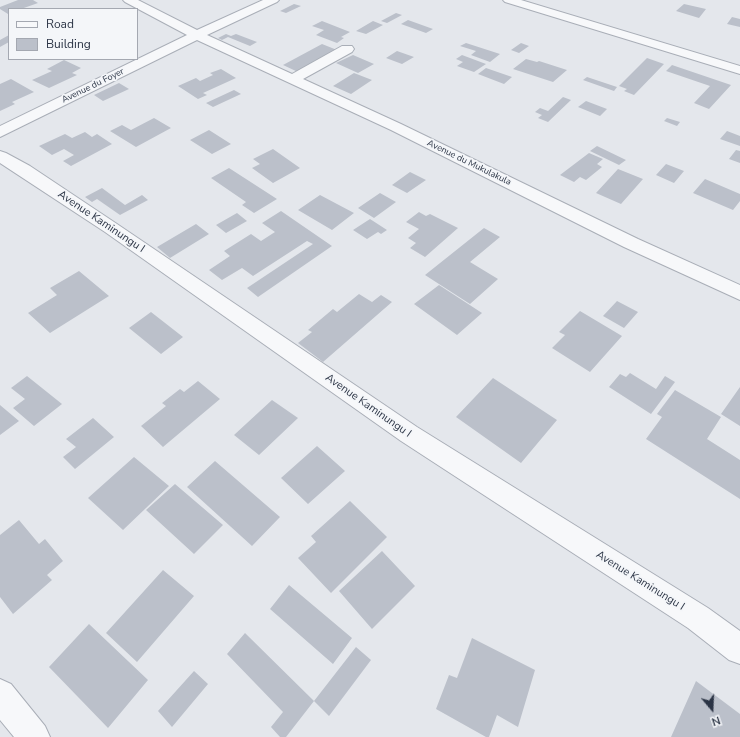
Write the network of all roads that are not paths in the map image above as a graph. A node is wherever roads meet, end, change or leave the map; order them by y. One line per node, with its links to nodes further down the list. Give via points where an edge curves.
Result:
1 (129, 0): 4 (street, Avenue du Mukulakula)
2 (273, 0): 4 (street, Avenue du Foyer)
3 (509, 0): 6 (street)
4 (197, 35): 7 (street, Avenue du Mukulakula); 8 (street, Avenue du Foyer)
5 (347, 49): 7 (street)
6 (740, 70)
7 (293, 79): 10 (street, Avenue du Mukulakula)
8 (0, 132)
9 (0, 156): 11 (street, Avenue Kaminungu I, via 111,228 409,434 698,618)
10 (740, 293)
11 (740, 649)
12 (0, 696): 13 (street)
13 (34, 737)

